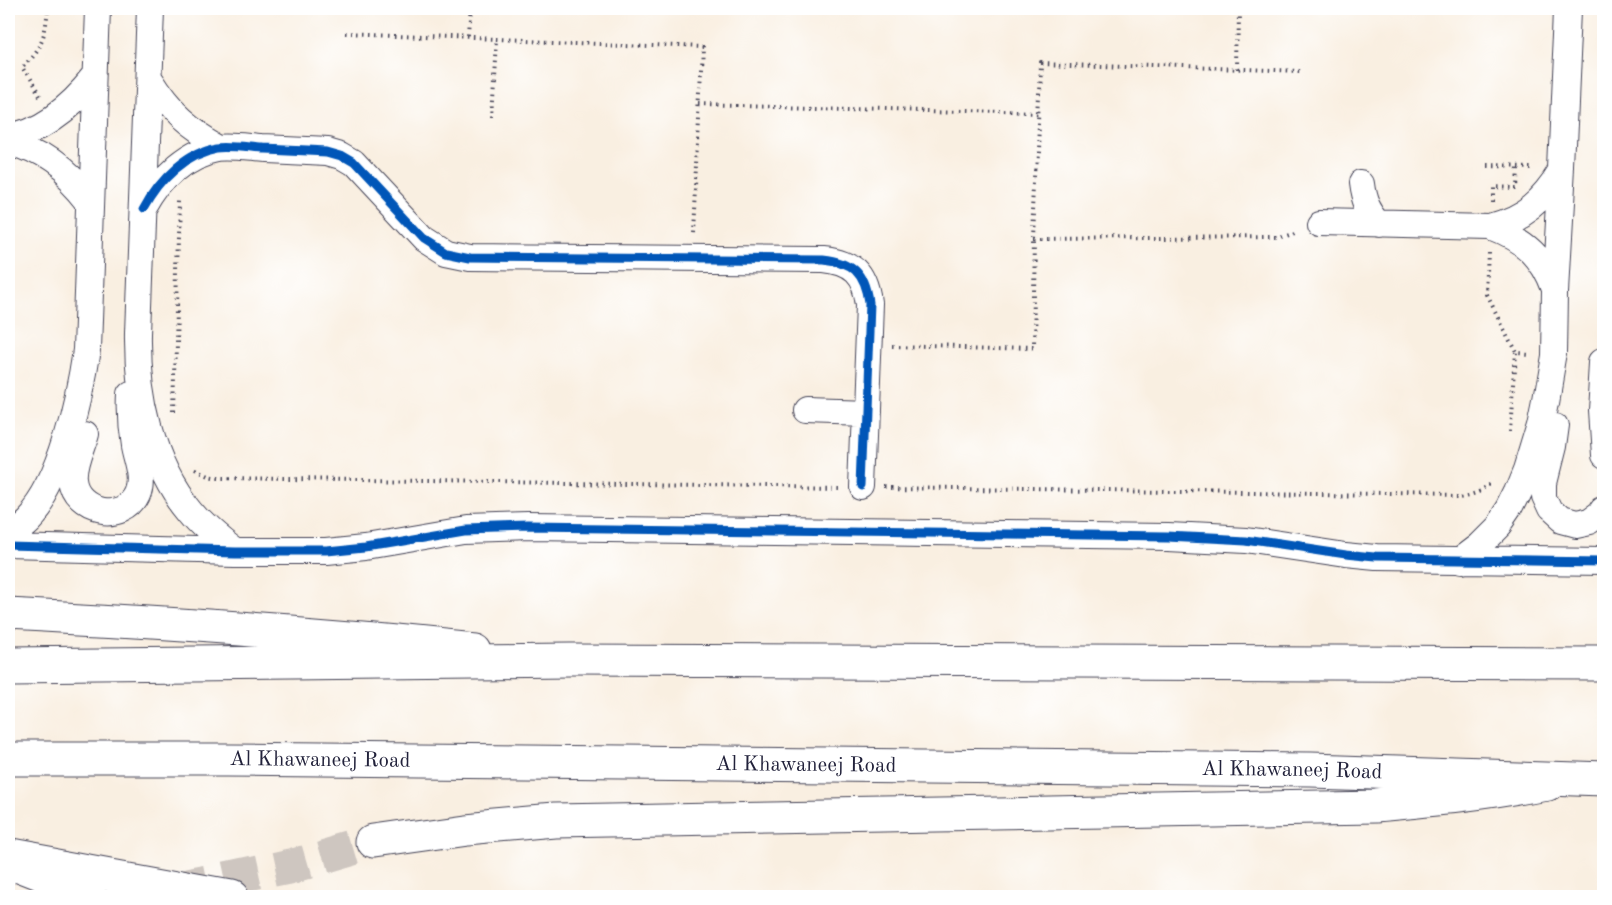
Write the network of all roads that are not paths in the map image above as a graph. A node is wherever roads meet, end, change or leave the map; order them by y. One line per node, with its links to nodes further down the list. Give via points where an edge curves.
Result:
1 (99, 8): 4 (street)
2 (150, 8): 5 (street)
3 (1569, 8): 9 (street)
4 (95, 77): 6 (street, via 53,118); 11 (street)
5 (148, 80): 8 (street, via 184,124); 12 (street)
6 (8, 136)
7 (8, 142): 11 (street, via 52,163)
8 (222, 147): 12 (street, via 181,164 153,191); 22 (street, via 342,156 364,172 424,238 458,255 838,261 851,267 868,291)
9 (1562, 169): 15 (street, via 1533,206); 16 (street)
10 (1361, 184): 14 (street, via 1366,206)
11 (90, 200): 17 (street)
12 (144, 209): 18 (street)
13 (1319, 222): 14 (street)
14 (1379, 224): 15 (street)
15 (1490, 226): 16 (street, via 1531,249 1546,269)
16 (1555, 291): 19 (street)
17 (86, 350): 18 (street, via 89,407 73,483 77,497 101,513 116,512 138,494 141,480 131,421); 26 (street, via 71,422 50,481 26,519)
18 (137, 352): 28 (street, via 146,415 177,494 203,526)
19 (1554, 353): 25 (street, via 1555,418 1543,498 1560,521 1575,525 1589,522); 29 (street, via 1541,424 1518,492 1498,526)
20 (1605, 363): 23 (street, via 1601,411)
21 (805, 418): 22 (street)
22 (865, 419): 24 (street)
23 (1605, 455)
24 (862, 487)
25 (1605, 508)
26 (8, 533)
27 (8, 545): 28 (street)
28 (235, 551): 29 (street, via 326,551 466,530 528,528 1189,537 1246,540 1377,558)
29 (1459, 560): 30 (street)
30 (1605, 561)
31 (8, 615): 32 (main road, via 411,643)
32 (569, 660): 33 (main road); 34 (main road)
33 (1594, 663)
34 (8, 666)
35 (8, 759): 36 (main road, Al Khawaneej Road, via 1310,770)
36 (1568, 779): 37 (main road, Al Khawaneej Road); 38 (main road, via 1504,793 1375,806 556,821)
37 (1605, 780)
38 (373, 842)
39 (8, 857): 42 (main road)
40 (8, 867): 41 (street)
41 (94, 897)
42 (232, 897)

